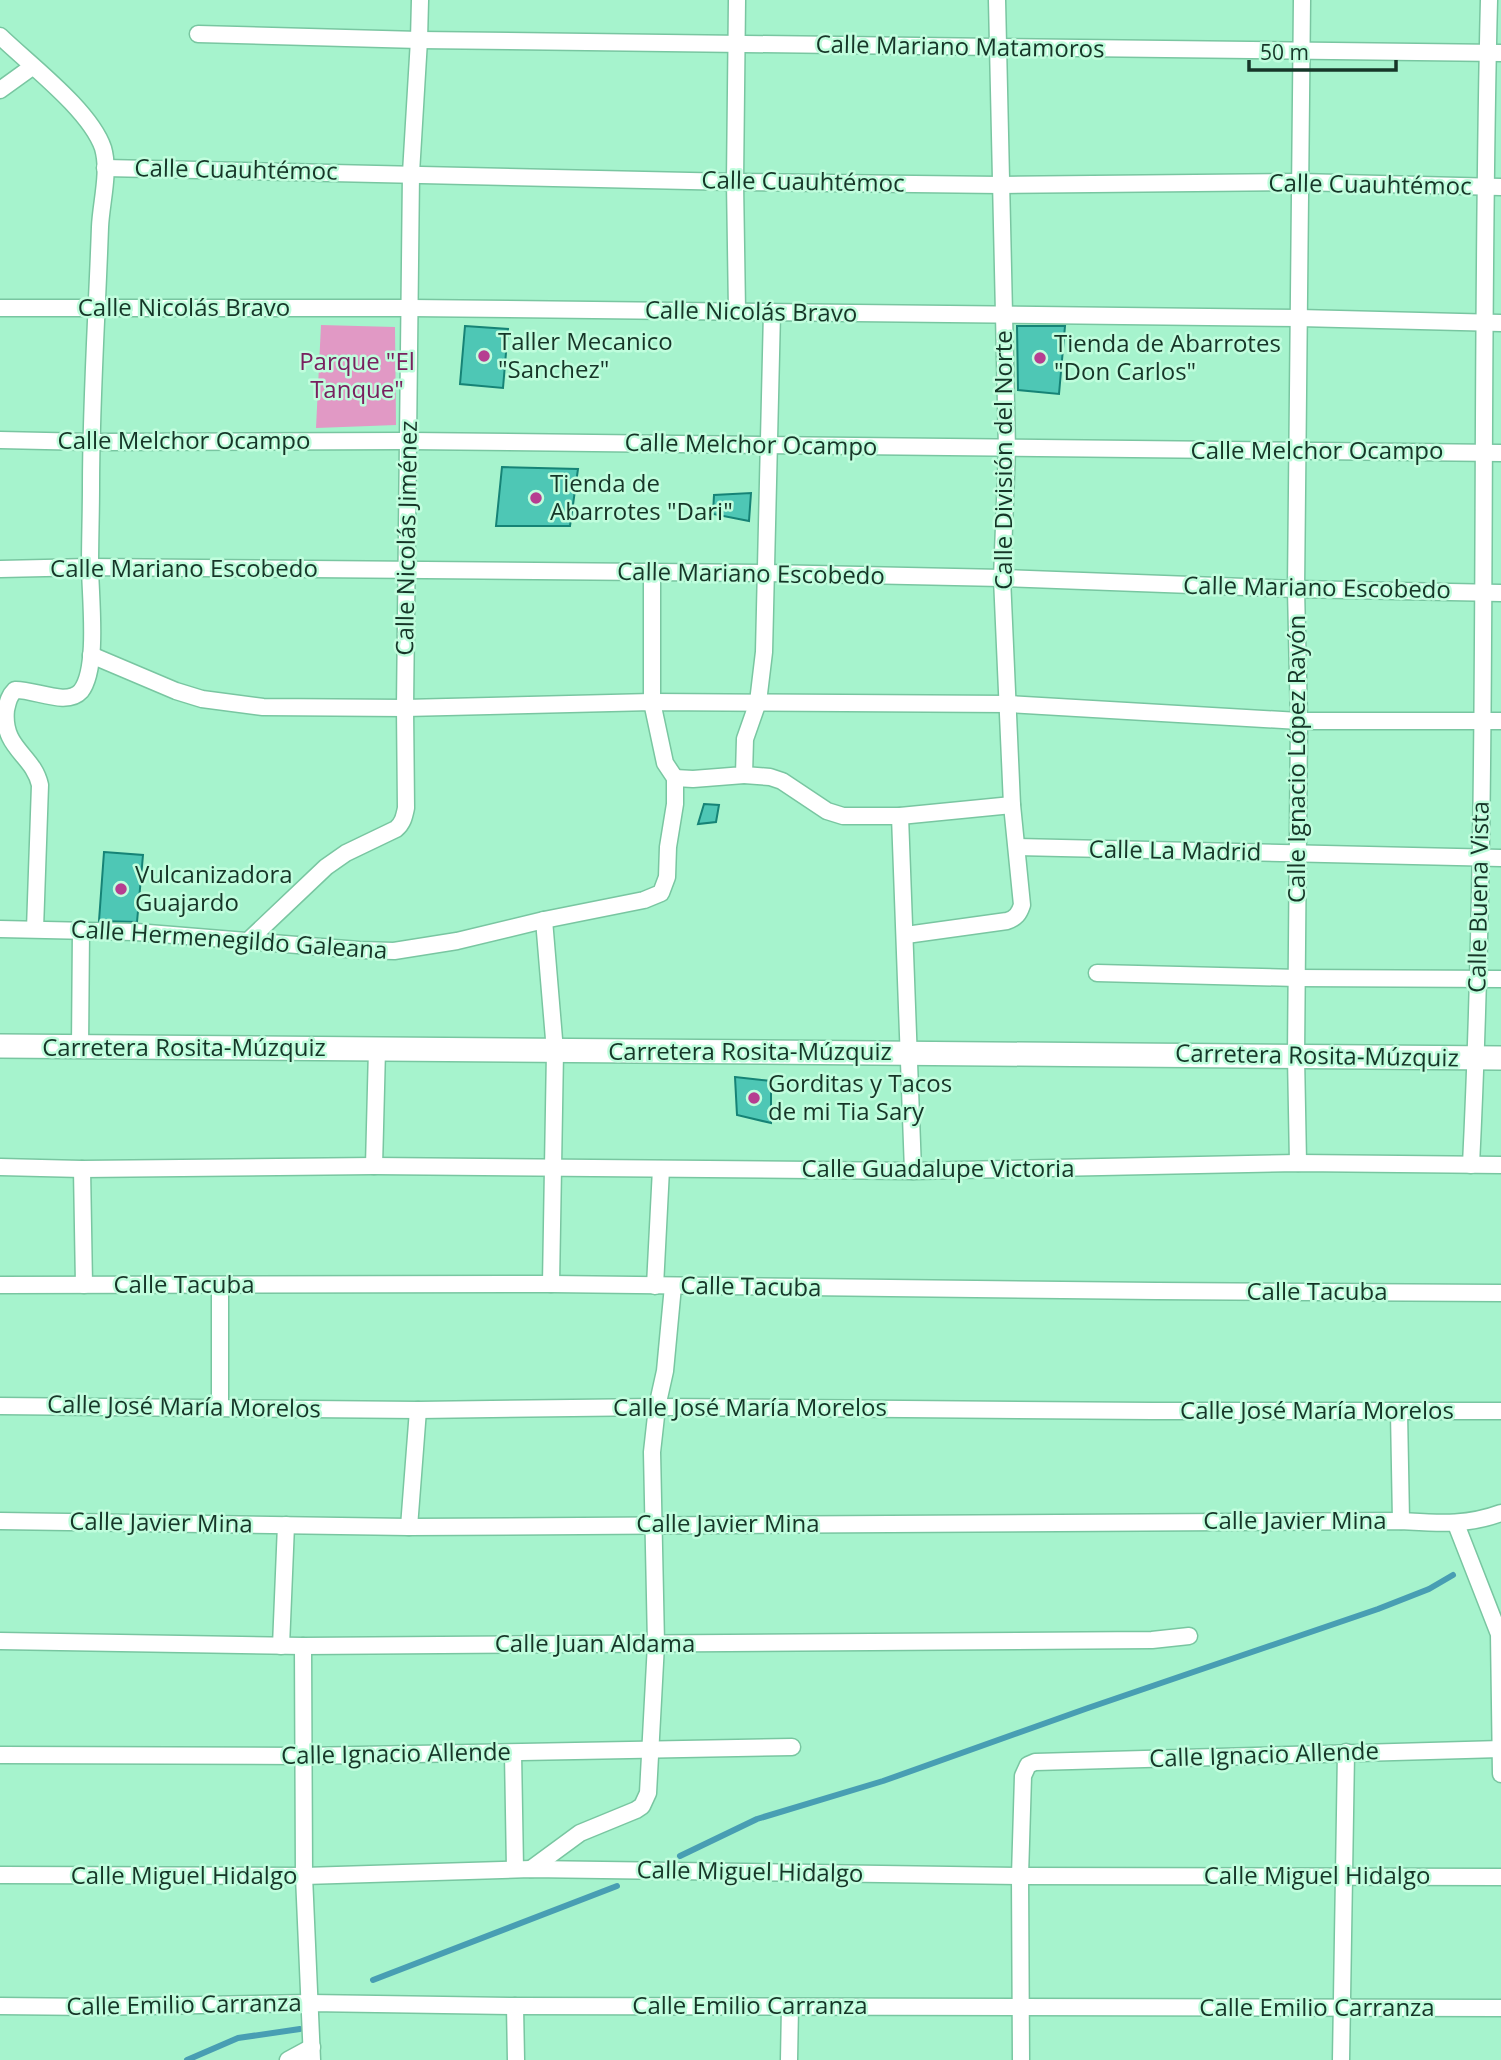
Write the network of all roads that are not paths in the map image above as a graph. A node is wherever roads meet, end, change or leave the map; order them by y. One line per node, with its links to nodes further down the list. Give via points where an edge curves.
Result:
1 (420, 0): 8 (street, Calle Nicolás Jiménez)
2 (737, 0): 9 (street)
3 (997, 0): 10 (street, Calle División del Norte)
4 (1302, 0): 11 (street, Calle Ignacio López Rayón)
5 (1489, 0): 12 (street, Calle Buena Vista)
6 (198, 34): 8 (street, Calle Mariano Matamoros)
7 (0, 36): 13 (street)
8 (419, 40): 9 (street, Calle Mariano Matamoros); 16 (street, Calle Nicolás Jiménez)
9 (737, 44): 10 (street, Calle Mariano Matamoros); 17 (street)
10 (998, 47): 11 (street, Calle Mariano Matamoros); 19 (street, Calle División del Norte)
11 (1302, 50): 12 (street, Calle Mariano Matamoros); 18 (street, Calle Ignacio López Rayón)
12 (1494, 52): 20 (street, Calle Buena Vista)
13 (32, 66): 14 (street); 15 (street, via 78,109 94,131)
14 (0, 90)
15 (105, 167): 16 (street, Calle Cuauhtémoc); 23 (street)
16 (411, 173): 17 (street, Calle Cuauhtémoc); 21 (street, Calle Nicolás Jiménez)
17 (735, 182): 19 (street, Calle Cuauhtémoc); 24 (street)
18 (1299, 182): 19 (street, Calle Cuauhtémoc); 20 (street, Calle Cuauhtémoc); 27 (street, Calle Ignacio López Rayón)
19 (1001, 185): 26 (street, Calle División del Norte)
20 (1493, 187): 28 (street, Calle Buena Vista)
21 (411, 307): 23 (street, Calle Nicolás Bravo); 24 (street, Calle Nicolás Bravo); 31 (street, Calle Nicolás Jiménez)
22 (0, 308): 23 (street, Calle Nicolás Bravo)
23 (97, 309): 32 (street)
24 (737, 311): 25 (street, Calle Nicolás Bravo)
25 (772, 312): 26 (street, Calle Nicolás Bravo); 33 (street)
26 (1004, 315): 27 (street, Calle Nicolás Bravo); 34 (street, Calle División del Norte)
27 (1299, 317): 28 (street, Calle Nicolás Bravo); 35 (street, Calle Ignacio López Rayón)
28 (1483, 323): 29 (street, Calle Nicolás Bravo); 36 (street, Calle Buena Vista)
29 (1501, 323)
30 (0, 440): 32 (street, Calle Melchor Ocampo)
31 (409, 441): 32 (street, Calle Melchor Ocampo); 33 (street, Calle Melchor Ocampo); 40 (street, Calle Nicolás Jiménez)
32 (91, 442): 38 (street)
33 (768, 445): 34 (street, Calle Melchor Ocampo); 42 (street)
34 (1007, 449): 35 (street, Calle Melchor Ocampo); 43 (street, Calle División del Norte)
35 (1298, 451): 36 (street, Calle Melchor Ocampo); 44 (street, Calle Ignacio López Rayón)
36 (1482, 453): 37 (street, Calle Melchor Ocampo); 45 (street, Calle Buena Vista)
37 (1501, 453)
38 (90, 567): 39 (street, Calle Mariano Escobedo); 40 (street, Calle Mariano Escobedo); 47 (street)
39 (0, 569)
40 (407, 569): 41 (street, Calle Mariano Escobedo); 51 (street, Calle Nicolás Jiménez)
41 (653, 573): 42 (street, Calle Mariano Escobedo); 48 (street)
42 (766, 573): 43 (street, Calle Mariano Escobedo); 49 (street)
43 (1002, 578): 44 (street, Calle Mariano Escobedo); 50 (street, Calle División del Norte)
44 (1296, 589): 45 (street, Calle Mariano Escobedo); 53 (street, Calle Ignacio López Rayón)
45 (1482, 592): 46 (street, Calle Mariano Escobedo); 52 (street, Calle Buena Vista)
46 (1501, 593)
47 (90, 654): 51 (street, via 176,691 229,704); 65 (street, via 84,684 71,697 15,690 7,705 6,730 40,785)
48 (652, 702): 49 (street); 51 (street); 56 (street, via 662,754)
49 (758, 702): 50 (street); 55 (street, via 745,739)
50 (1009, 704): 53 (street); 57 (street, Calle División del Norte)
51 (405, 708): 68 (street, Calle Nicolás Jiménez, via 401,824 326,867)
52 (1481, 720): 53 (street); 54 (street); 62 (street, Calle Buena Vista)
53 (1299, 721): 60 (street, Calle Ignacio López Rayón)
54 (1501, 721)
55 (744, 775): 56 (street); 58 (street, via 782,781 835,814)
56 (675, 778): 63 (street, Calle Hermenegildo Galeana, via 667,877 661,893)
57 (1012, 805): 58 (street); 59 (street, Calle División del Norte)
58 (900, 816): 67 (street)
59 (1017, 847): 60 (street, Calle La Madrid); 67 (street, Calle División del Norte, via 1021,905 1014,918)
60 (1297, 854): 62 (street, Calle La Madrid); 70 (street, Calle Ignacio López Rayón)
61 (1501, 858): 62 (street, Calle La Madrid)
62 (1481, 859): 71 (street, Calle Buena Vista)
63 (544, 920): 68 (street, Calle Hermenegildo Galeana, via 394,951); 76 (street)
64 (0, 929): 65 (street, Calle Hermenegildo Galeana)
65 (35, 929): 66 (street, Calle Hermenegildo Galeana)
66 (81, 930): 68 (street, Calle Hermenegildo Galeana); 74 (street)
67 (906, 935): 77 (street)
68 (248, 941)
69 (1097, 973): 70 (street)
70 (1297, 978): 71 (street); 78 (street, Calle Ignacio López Rayón)
71 (1478, 978): 72 (street); 79 (street, Calle Buena Vista)
72 (1501, 978)
73 (0, 1046): 74 (main road, Carretera Rosita-Múzquiz)
74 (80, 1048): 75 (main road, Carretera Rosita-Múzquiz)
75 (377, 1049): 76 (main road, Carretera Rosita-Múzquiz); 84 (street)
76 (555, 1051): 77 (main road, Carretera Rosita-Múzquiz); 86 (street)
77 (910, 1053): 78 (main road, Carretera Rosita-Múzquiz); 89 (street)
78 (1296, 1056): 79 (main road, Carretera Rosita-Múzquiz); 81 (street, Calle Ignacio López Rayón)
79 (1476, 1058): 80 (main road, Carretera Rosita-Múzquiz); 82 (street, Calle Buena Vista)
80 (1501, 1058)
81 (1298, 1163): 82 (street, Calle Guadalupe Victoria); 89 (street, Calle Guadalupe Victoria)
82 (1471, 1165): 83 (street, Calle Guadalupe Victoria)
83 (1501, 1165)
84 (374, 1166): 86 (street, Calle Guadalupe Victoria); 87 (street, Calle Guadalupe Victoria)
85 (0, 1167): 87 (street)
86 (553, 1168): 88 (street, Calle Guadalupe Victoria); 90 (street)
87 (82, 1169): 92 (street)
88 (661, 1169): 89 (street, Calle Guadalupe Victoria); 94 (street)
89 (913, 1171)
90 (551, 1284): 93 (street, Calle Tacuba); 94 (street, Calle Tacuba)
91 (0, 1285): 92 (street, Calle Tacuba)
92 (83, 1285): 93 (street, Calle Tacuba)
93 (220, 1285): 98 (street)
94 (655, 1286): 95 (street, Calle Tacuba)
95 (673, 1286): 96 (street, Calle Tacuba); 99 (street)
96 (1501, 1293)
97 (0, 1406): 98 (street, Calle José María Morelos)
98 (220, 1407): 100 (street, Calle José María Morelos)
99 (657, 1407): 100 (street, Calle José María Morelos); 101 (street, Calle José María Morelos); 108 (street)
100 (418, 1410): 109 (street)
101 (1399, 1412): 102 (street, Calle José María Morelos); 105 (street)
102 (1501, 1412)
103 (1501, 1513): 106 (street, Calle Javier Mina)
104 (0, 1521): 107 (street, Calle Javier Mina)
105 (1401, 1521): 106 (street, Calle Javier Mina); 108 (street, Calle Javier Mina)
106 (1456, 1524): 110 (street)
107 (286, 1525): 109 (street, Calle Javier Mina); 114 (street)
108 (653, 1525): 109 (street, Calle Javier Mina); 113 (street)
109 (409, 1528)
110 (1500, 1634): 118 (street)
111 (1189, 1636): 113 (street, Calle Juan Aldama)
112 (0, 1641): 114 (street, Calle Juan Aldama)
113 (656, 1644): 115 (street, Calle Juan Aldama); 117 (street)
114 (281, 1646): 115 (street, Calle Juan Aldama)
115 (303, 1646): 122 (street)
116 (792, 1746): 117 (street, Calle Ignacio Allende)
117 (650, 1749): 120 (street, Calle Ignacio Allende); 124 (street, via 648,1793 642,1806 580,1833)
118 (1501, 1749): 119 (street, Calle Ignacio Allende); 123 (street)
119 (1346, 1752): 126 (street); 128 (street, Calle Ignacio Allende, via 1035,1762 1023,1776)
120 (513, 1753): 122 (street, Calle Ignacio Allende); 124 (street)
121 (0, 1755): 122 (street, Calle Ignacio Allende)
122 (303, 1756): 127 (street)
123 (1501, 1774)
124 (523, 1869): 127 (street, Calle Miguel Hidalgo); 128 (street, Calle Miguel Hidalgo)
125 (0, 1875): 127 (street, Calle Miguel Hidalgo)
126 (1345, 1875): 128 (street, Calle Miguel Hidalgo); 129 (street, Calle Miguel Hidalgo); 135 (street)
127 (304, 1876): 130 (street)
128 (1020, 1876): 134 (street)
129 (1501, 1877)
130 (310, 2003): 131 (street, Calle Emilio Carranza); 132 (street, Calle Emilio Carranza); 137 (street)
131 (0, 2006)
132 (515, 2006): 133 (street, Calle Emilio Carranza); 139 (street)
133 (790, 2007): 134 (street, Calle Emilio Carranza); 140 (street)
134 (1021, 2007): 135 (street, Calle Emilio Carranza); 141 (street)
135 (1342, 2008): 136 (street, Calle Emilio Carranza); 142 (street)
136 (1501, 2008)
137 (312, 2054): 138 (street)
138 (288, 2060)
139 (516, 2060)
140 (789, 2060)
141 (1021, 2060)
142 (1341, 2060)

